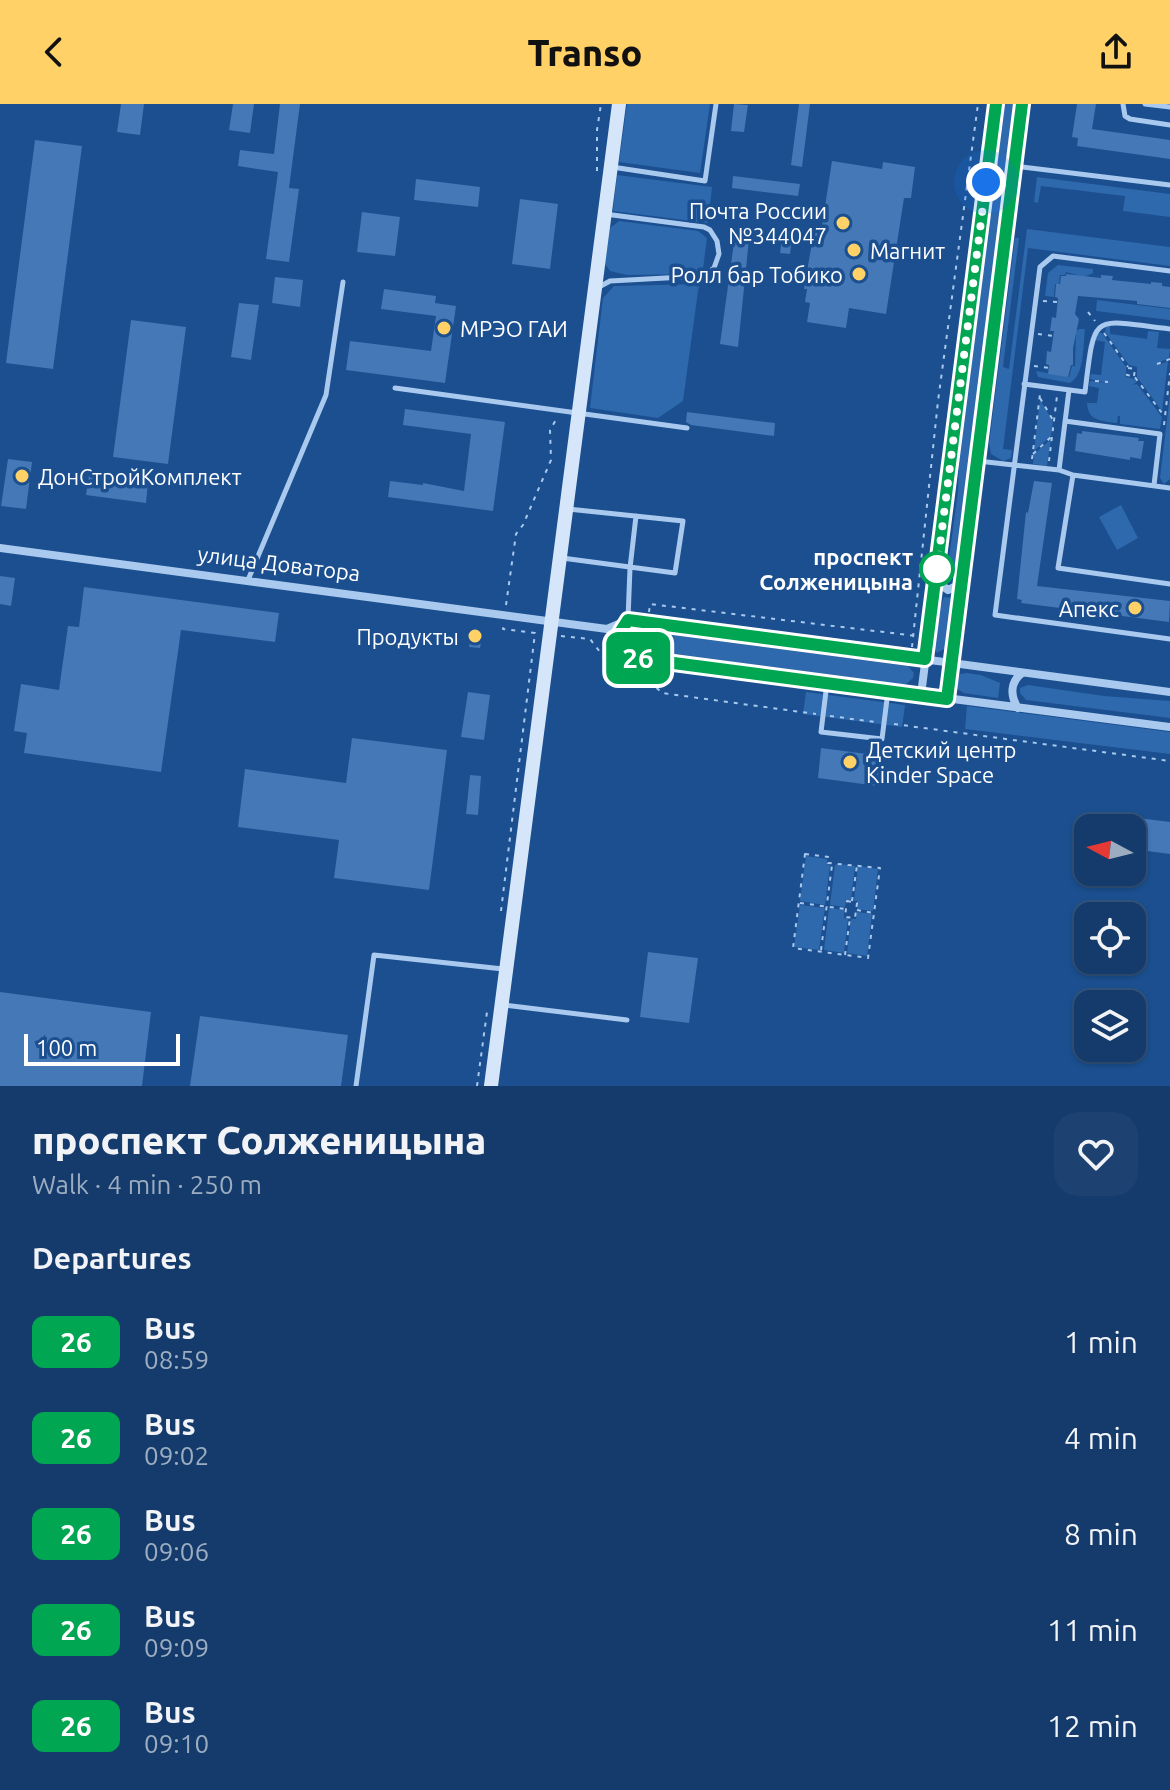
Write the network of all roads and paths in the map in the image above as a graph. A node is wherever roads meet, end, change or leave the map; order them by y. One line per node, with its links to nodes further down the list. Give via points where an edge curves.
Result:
1 (601, 104): 12 (path, via 597,130)
2 (619, 104): 12 (street)
3 (716, 104): 12 (lane, via 705,181)
4 (978, 104): 72 (path)
5 (996, 104): 63 (street)
6 (1022, 104): 11 (street)
7 (1123, 104): 10 (lane, via 1130,119)
8 (1145, 104): 9 (lane)
9 (1170, 107)
10 (1170, 125)
11 (1014, 166): 13 (lane); 49 (street)
12 (604, 171): 14 (street)
13 (1170, 185)
14 (605, 214): 17 (street); 17 (lane, via 704,227 717,241 719,254 714,268 703,276 610,281)
15 (1170, 271): 18 (lane, via 1053,256 1040,267)
16 (343, 282): 62 (lane, via 326,395)
17 (595, 289): 41 (street)
18 (1036, 300): 19 (path); 23 (lane)
19 (1058, 302)
20 (1088, 312): 21 (path)
21 (1098, 326): 22 (lane, via 1109,322); 29 (path); 32 (lane)
22 (1170, 329)
23 (1031, 333): 24 (path); 27 (lane)
24 (1053, 336)
25 (1170, 359): 26 (path)
26 (1157, 364)
27 (1027, 365): 28 (path); 34 (lane)
28 (1049, 368)
29 (1129, 368): 31 (path, via 1135,369); 31 (path, via 1127,375)
30 (1170, 373): 42 (path)
31 (1134, 376): 42 (path)
32 (1086, 380): 33 (path); 38 (lane, via 1085,392)
33 (1108, 382)
34 (1024, 384): 35 (lane); 50 (lane)
35 (1041, 386): 37 (lane); 39 (path)
36 (395, 388): 40 (lane)
37 (1058, 389): 38 (lane); 44 (path)
38 (1069, 390): 43 (lane)
39 (1040, 397): 44 (path); 48 (path)
40 (563, 410): 41 (lane); 66 (path, via 550,430 551,460 516,534)
41 (580, 412): 45 (lane); 57 (street)
42 (1165, 417): 46 (path)
43 (1065, 421): 46 (lane); 53 (lane)
44 (1054, 422): 47 (path)
45 (687, 428)
46 (1160, 434): 55 (lane)
47 (1052, 436): 48 (path); 52 (path)
48 (1033, 454): 51 (path)
49 (978, 461): 50 (lane); 64 (street)
50 (1014, 464): 51 (lane); 70 (lane, via 995,615)
51 (1031, 466): 52 (lane)
52 (1048, 469): 53 (lane)
53 (1059, 470): 54 (lane)
54 (1073, 475): 55 (lane); 65 (lane, via 1058,568)
55 (1154, 485): 56 (lane)
56 (1170, 488)
57 (567, 509): 58 (lane); 60 (street)
58 (636, 516): 61 (lane); 61 (lane, via 683,521 675,573)
59 (0, 548): 62 (street, улица Доватора)
60 (561, 558): 61 (lane); 68 (street)
61 (630, 568): 67 (lane)
62 (247, 581): 66 (street, улица Доватора)
63 (936, 581): 64 (street, via 948,590); 73 (street)
64 (961, 584): 74 (street)
65 (1170, 584)
66 (505, 614): 68 (street, улица Доватора); 96 (path, via 503,629 535,633)
67 (628, 620): 69 (street); 71 (street); 72 (street)
68 (553, 621): 69 (street); 99 (street)
69 (607, 629): 71 (street)
70 (1170, 639)
71 (619, 645): 77 (street, via 628,657)
72 (911, 657): 73 (street)
73 (925, 659): 74 (street); 80 (street)
74 (952, 662): 75 (street); 81 (street)
75 (1023, 672): 79 (street); 82 (street, via 1012,689)
76 (642, 674): 83 (path, via 662,693)
77 (827, 683): 78 (street); 83 (lane)
78 (888, 691): 80 (street); 84 (lane)
79 (1170, 692)
80 (921, 695): 81 (street)
81 (947, 699): 82 (street)
82 (1018, 708): 85 (street)
83 (823, 715): 84 (path); 84 (lane, via 821,732 882,739)
84 (884, 723): 86 (path)
85 (1170, 727)
86 (1170, 761)
87 (833, 863): 88 (path); 90 (path, via 828,863 829,857 805,854); 91 (path)
88 (857, 865): 89 (path); 94 (path, via 880,868)
89 (852, 902): 92 (path, via 847,901); 93 (path, via 857,903)
90 (799, 903): 91 (path); 97 (path, via 793,948)
91 (827, 907): 92 (path); 97 (path)
92 (846, 909): 95 (path, via 845,917)
93 (856, 910): 94 (path); 95 (path, via 855,918)
94 (874, 913): 98 (path, via 868,958)
95 (850, 917): 98 (path)
96 (499, 924)
97 (821, 952): 98 (path)
98 (845, 955)
99 (508, 970): 100 (street); 103 (lane, via 374,955)
100 (503, 1005): 102 (lane); 105 (street)
101 (487, 1012): 104 (path)
102 (627, 1020)
103 (356, 1086)
104 (477, 1086)
105 (491, 1086)

